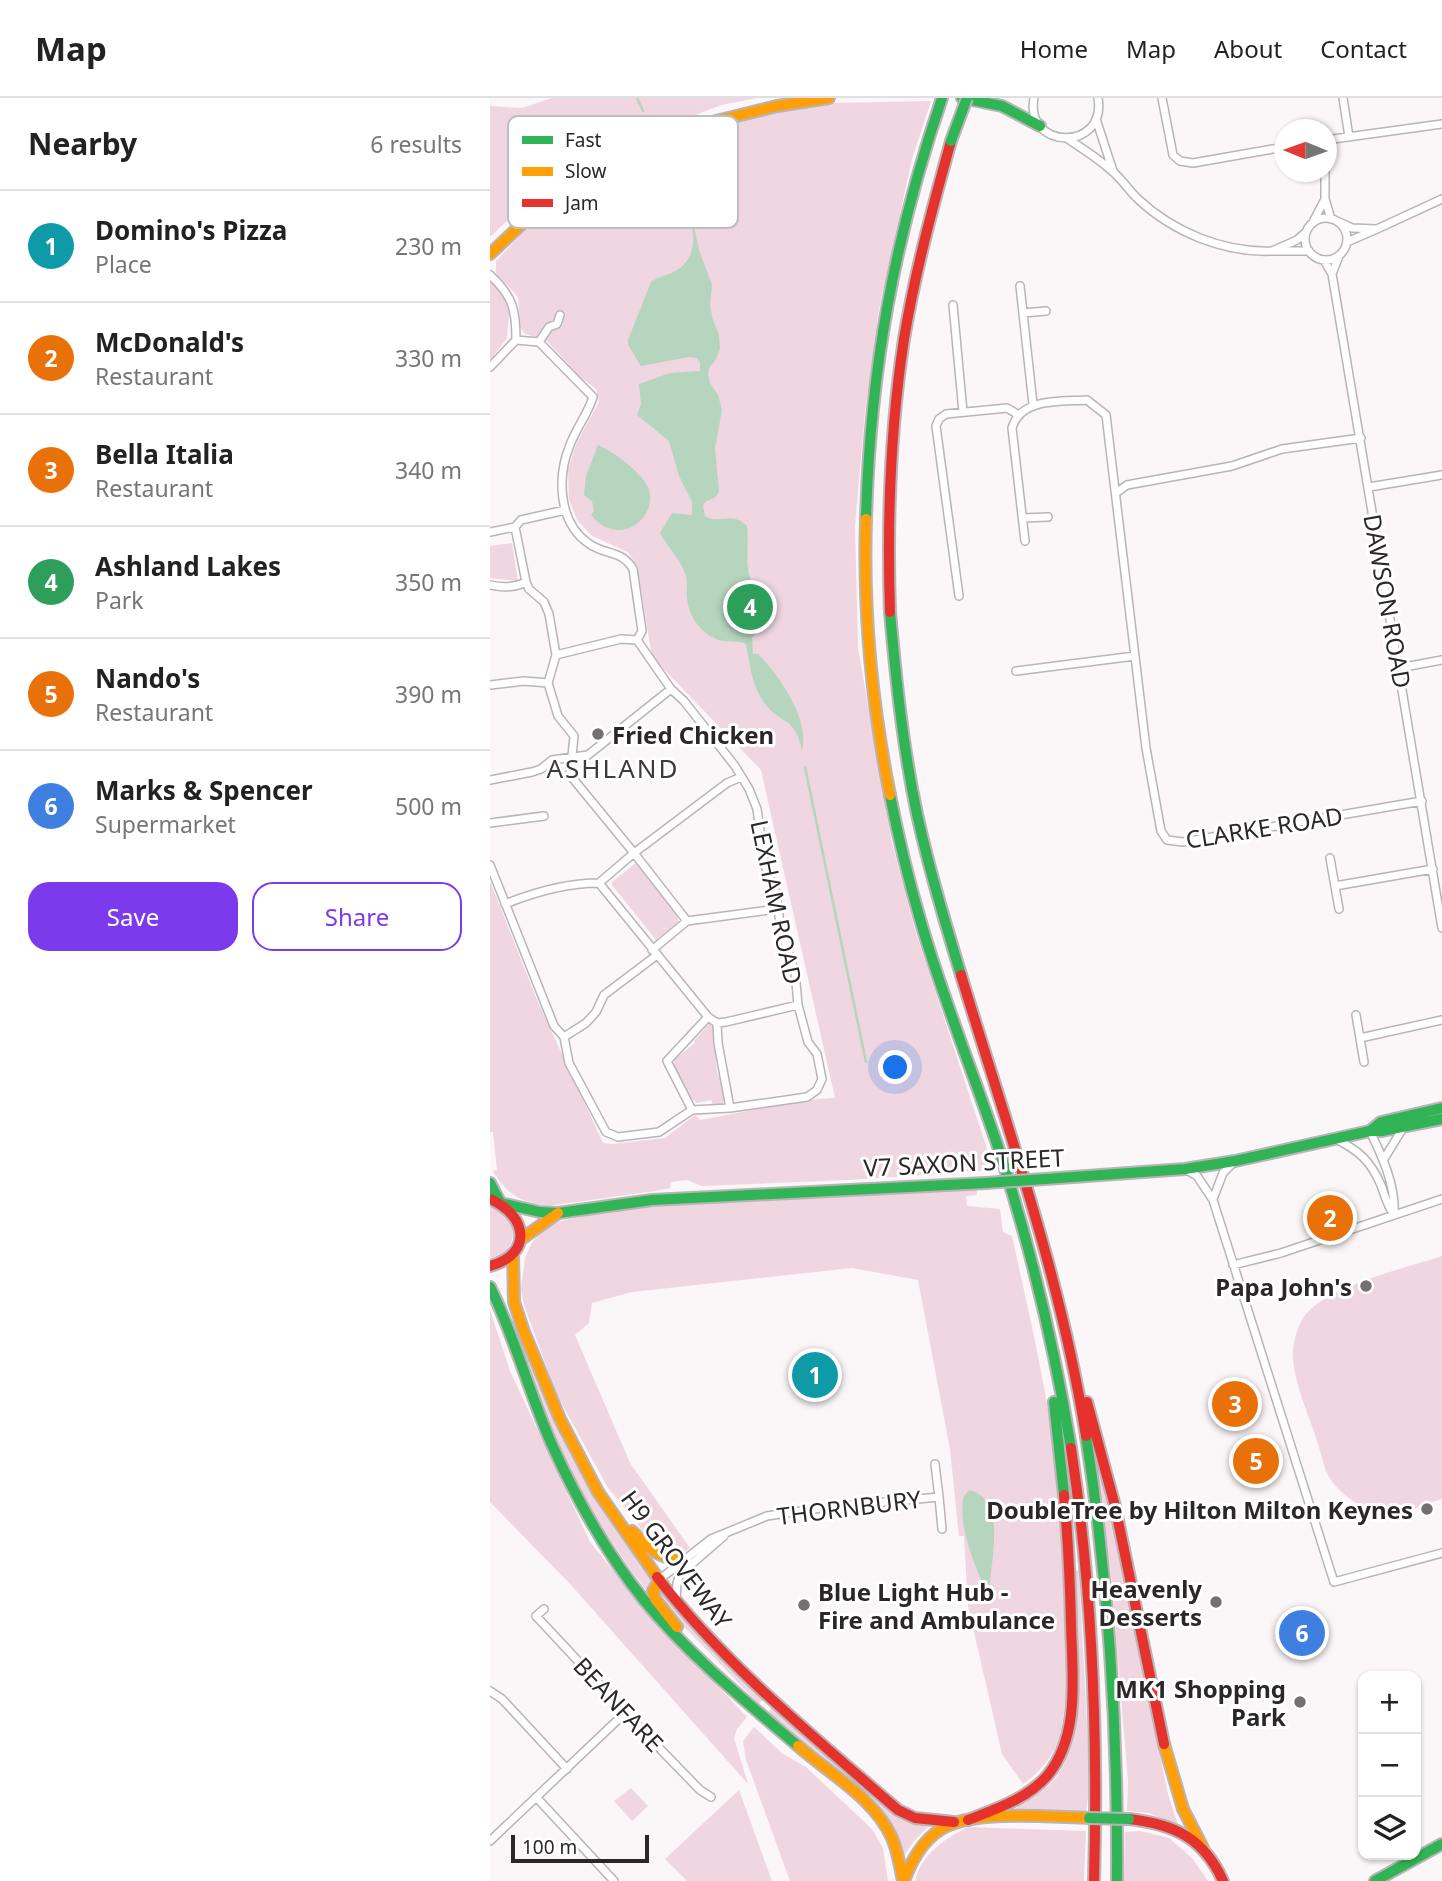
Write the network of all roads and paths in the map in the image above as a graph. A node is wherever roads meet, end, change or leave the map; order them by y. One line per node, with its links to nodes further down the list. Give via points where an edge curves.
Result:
1 (829, 98): 9 (main road)
2 (942, 98): 113 (main road, via 904,223 884,312 871,412 866,545 870,641 880,741 918,916 1002,1160)
3 (964, 98): 8 (main road); 114 (main road, bridge, via 925,235 893,424 888,538 893,638 904,737 932,877)
4 (1034, 98): 12 (street, via 1034,116)
5 (1098, 98): 10 (street)
6 (1162, 98): 16 (street, via 1173,155 1180,161 1193,163)
7 (1343, 98): 13 (street)
8 (984, 99): 12 (main road, via 1014,109)
9 (736, 116)
10 (1096, 119): 14 (street, via 1085,133); 17 (street)
11 (1442, 124): 13 (street)
12 (1040, 126): 14 (street)
13 (1349, 137): 15 (street)
14 (1068, 139): 17 (street)
15 (1337, 139)
16 (1274, 149)
17 (1113, 171): 27 (street, via 1138,199 1172,225 1217,244 1251,252)
18 (1325, 182): 19 (street)
19 (1325, 199): 21 (street); 22 (street)
20 (1442, 199): 24 (street)
21 (1335, 220): 22 (street); 24 (street, via 1352,228); 26 (street, via 1345,231)
22 (1313, 223): 25 (street)
23 (518, 228): 29 (main road)
24 (1377, 229): 26 (street)
25 (1306, 231): 27 (street); 28 (street)
26 (1347, 242): 30 (street)
27 (1272, 251): 28 (street)
28 (1309, 251): 31 (street)
29 (490, 254)
30 (1339, 256): 31 (street); 32 (street)
31 (1324, 260): 32 (street, DAWSON ROAD)
32 (1332, 274): 45 (street, DAWSON ROAD)
33 (490, 275): 39 (street, via 512,301)
34 (1020, 286): 37 (street)
35 (953, 305): 43 (street)
36 (1046, 311): 37 (street)
37 (1023, 313): 42 (street)
38 (560, 315): 40 (street)
39 (516, 340): 40 (street); 41 (street)
40 (539, 342): 49 (street, via 593,397 565,459)
41 (490, 367)
42 (1033, 404): 44 (street); 48 (street, CLARKE ROAD, via 1087,400 1106,415)
43 (963, 412): 44 (street, via 1007,408); 57 (street, via 947,414 936,426)
44 (1019, 415): 51 (street, via 1012,428)
45 (1361, 439): 47 (street, DAWSON ROAD); 48 (street, via 1282,449 1232,466 1127,485)
46 (1442, 475): 47 (street)
47 (1369, 487): 62 (street, DAWSON ROAD)
48 (1116, 493): 60 (street, CLARKE ROAD)
49 (565, 510): 52 (street, via 522,520); 58 (street, via 569,522 589,544 620,554 633,569 642,631)
50 (1048, 517): 51 (street)
51 (1023, 518): 54 (street)
52 (515, 527): 53 (street); 55 (street)
53 (490, 531)
54 (1025, 541)
55 (526, 582): 56 (street); 59 (street, via 549,614)
56 (490, 585)
57 (959, 596)
58 (637, 640): 59 (street, via 621,639); 66 (street, LEXHAM ROAD)
59 (556, 655): 64 (street)
60 (1135, 656): 63 (street); 70 (street, CLARKE ROAD, via 1147,756 1161,831 1167,840 1183,842)
61 (1442, 660): 62 (street)
62 (1399, 668): 70 (street, DAWSON ROAD)
63 (1016, 671)
64 (548, 683): 65 (street); 67 (street, via 558,716 574,736)
65 (490, 685)
66 (671, 688): 67 (street, via 588,755); 68 (street, LEXHAM ROAD)
67 (571, 756): 69 (street, via 552,760 532,772); 73 (street, via 569,775)
68 (741, 777): 73 (street); 80 (street, LEXHAM ROAD, via 757,809)
69 (490, 780)
70 (1422, 801): 76 (street, DAWSON ROAD)
71 (544, 816): 72 (street)
72 (490, 823)
73 (634, 853): 77 (street); 82 (street)
74 (1330, 858): 78 (street)
75 (490, 865): 79 (street)
76 (1433, 869): 78 (street); 83 (street, DAWSON ROAD)
77 (599, 883): 79 (street, via 541,891); 84 (street)
78 (1335, 886): 81 (street)
79 (505, 904): 90 (street, via 554,1027)
80 (777, 909): 82 (street); 85 (street, LEXHAM ROAD, via 795,972)
81 (1339, 909)
82 (687, 921): 84 (street)
83 (1442, 928)
84 (655, 952): 87 (street); 90 (street, via 604,995 586,1023)
85 (798, 1005): 89 (street); 93 (street, LEXHAM ROAD, via 808,1042 817,1054 822,1079 817,1090 807,1097)
86 (1356, 1015): 91 (street)
87 (708, 1017): 89 (street); 94 (street, via 667,1061)
88 (1442, 1020): 91 (street)
89 (717, 1023): 93 (street)
90 (565, 1037): 94 (street, via 569,1063 606,1132 618,1137 659,1132)
91 (1360, 1038): 92 (street)
92 (1364, 1062)
93 (730, 1108): 94 (street, LEXHAM ROAD)
94 (692, 1110)
95 (1441, 1110): 96 (main road, V7 SAXON STREET); 97 (main road, V7 SAXON STREET, via 1381,1122)
96 (1403, 1127): 97 (main road, V7 SAXON STREET); 99 (street)
97 (1370, 1130): 98 (main road, V7 SAXON STREET); 99 (street)
98 (1336, 1139): 100 (main road, V7 SAXON STREET); 107 (street, via 1363,1155)
99 (1384, 1159): 107 (street, via 1395,1200)
100 (1235, 1161): 101 (main road, V7 SAXON STREET); 104 (street, via 1223,1173)
101 (1185, 1169): 104 (street, via 1197,1176); 106 (main road, V7 SAXON STREET, bridge, via 652,1200)
102 (490, 1183): 105 (main road)
103 (1442, 1199): 107 (street)
104 (1213, 1200): 110 (street)
105 (499, 1202): 106 (main road, V7 SAXON STREET); 108 (main road, via 518,1220)
106 (558, 1213): 108 (main road, V7 SAXON STREET)
107 (1394, 1215): 110 (street)
108 (520, 1240): 109 (main road)
109 (513, 1254): 111 (main road); 116 (main road, H9 GROVEWAY, via 514,1300 527,1337 554,1407)
110 (1233, 1265): 120 (street, via 1334,1582)
111 (490, 1266)
112 (490, 1287): 125 (main road, H9 GROVEWAY, via 567,1476 600,1536 643,1598)
113 (1042, 1306): 131 (main road, via 1065,1492 1070,1716 1058,1760 1036,1787); 139 (main road, via 1067,1425 1085,1558 1097,1802)
114 (1061, 1317): 135 (main road, via 1111,1485 1169,1761 1186,1815); 140 (main road, via 1087,1442 1112,1635)
115 (935, 1464): 117 (street, THORNBURY)
116 (599, 1491): 121 (main road, via 655,1554); 122 (main road, H9 GROVEWAY)
117 (939, 1497): 118 (street); 119 (street, THORNBURY, via 777,1514)
118 (942, 1529)
119 (727, 1533): 121 (street, THORNBURY); 123 (street, via 680,1574)
120 (1442, 1553)
121 (682, 1560): 122 (street, THORNBURY)
122 (660, 1579): 123 (main road, H9 GROVEWAY); 125 (main road, via 653,1591 655,1599)
123 (676, 1601): 132 (main road, H9 GROVEWAY, via 754,1684 898,1810 924,1820)
124 (544, 1609): 127 (street, BEANFARE, via 534,1619)
125 (686, 1646): 138 (main road, H9 GROVEWAY, via 873,1810 892,1840)
126 (490, 1691): 128 (street)
127 (626, 1712): 128 (street); 130 (street, BEANFARE)
128 (567, 1769): 129 (street)
129 (536, 1797): 133 (street); 137 (street)
130 (711, 1797)
131 (968, 1820): 132 (main road); 135 (main road, bridge, via 1146,1820 1172,1827)
132 (956, 1822): 138 (main road, via 921,1848)
133 (490, 1841)
134 (1442, 1844): 143 (main road)
135 (1203, 1848): 136 (main road)
136 (1216, 1866): 141 (main road); 142 (main road)
137 (614, 1881)
138 (903, 1881)
139 (1094, 1881)
140 (1116, 1881)
141 (1223, 1881)
142 (1232, 1881)
143 (1375, 1881)

